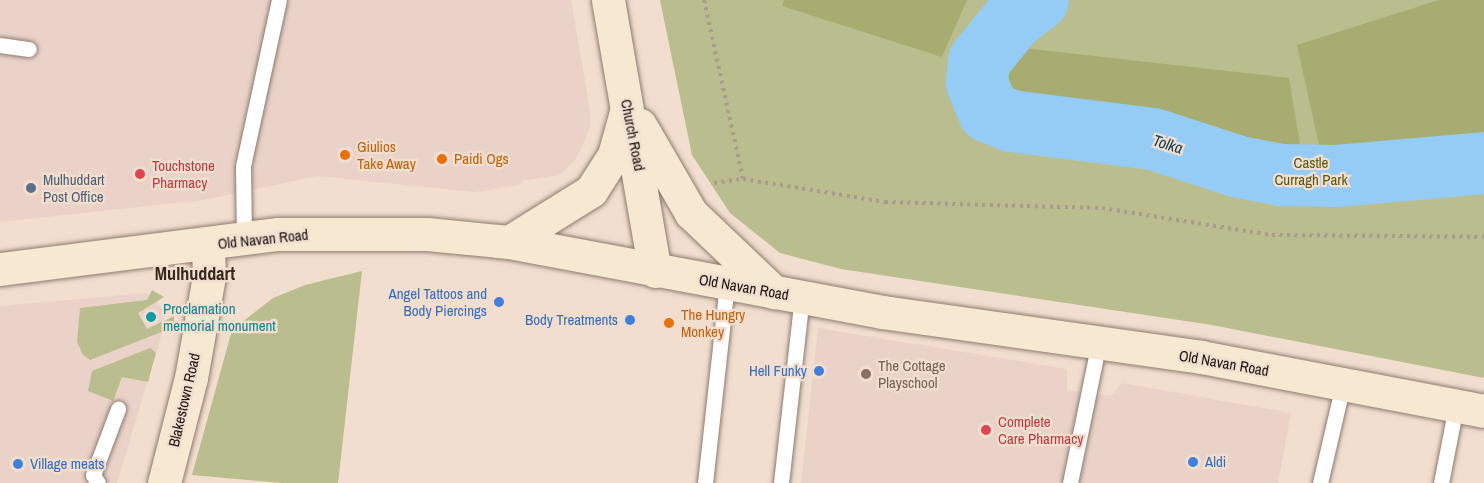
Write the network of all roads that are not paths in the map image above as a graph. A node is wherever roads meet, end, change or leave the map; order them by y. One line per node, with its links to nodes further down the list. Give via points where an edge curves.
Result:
1 (279, 0): 6 (lane, via 243,166)
2 (608, 0): 5 (street, Church Road)
3 (0, 45): 4 (lane)
4 (29, 49)
5 (627, 103): 7 (street, via 614,155 591,191); 10 (street, Church Road); 12 (street, via 690,213)
6 (244, 239): 7 (street, Old Navan Road, via 278,234 358,233); 8 (street, Old Navan Road)
7 (509, 242): 10 (street, Old Navan Road)
8 (208, 245): 9 (street, Old Navan Road); 18 (street, Blakestown Road, via 208,276 191,378)
9 (0, 269)
10 (655, 271): 11 (street, Old Navan Road)
11 (727, 284): 12 (street, Old Navan Road); 19 (lane)
12 (788, 295): 13 (street, Old Navan Road); 20 (lane)
13 (1098, 346): 14 (street, Old Navan Road, via 1201,357); 21 (lane)
14 (1342, 384): 15 (street, Old Navan Road); 22 (lane)
15 (1470, 409): 23 (lane)
16 (118, 410): 17 (lane, via 93,475)
17 (98, 483)
18 (164, 483)
19 (705, 483)
20 (782, 483)
21 (1070, 483)
22 (1320, 483)
23 (1441, 483)

